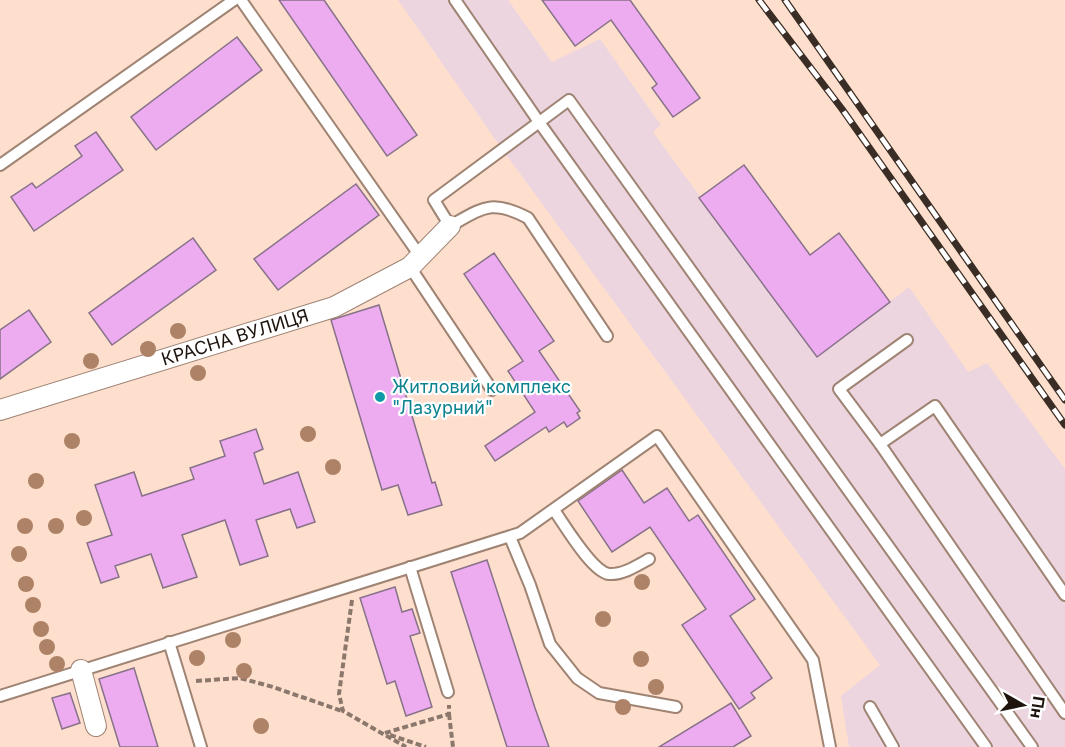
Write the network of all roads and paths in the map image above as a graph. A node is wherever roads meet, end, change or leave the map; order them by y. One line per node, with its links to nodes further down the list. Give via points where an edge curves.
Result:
1 (234, 0): 5 (lane)
2 (241, 0): 7 (lane)
3 (454, 0): 4 (lane)
4 (539, 122): 6 (lane, via 434,200); 37 (lane); 38 (lane, via 569,100)
5 (0, 165)
6 (450, 226): 7 (street, КРАСНА ВУЛИЦЯ); 8 (lane, via 480,209 495,206 528,218)
7 (415, 262): 10 (lane); 11 (street, КРАСНА ВУЛИЦЯ, via 334,307)
8 (607, 336)
9 (907, 340): 12 (lane, via 839,389)
10 (492, 390)
11 (0, 410)
12 (880, 444): 18 (lane, via 935,406); 27 (lane)
13 (554, 510): 14 (lane); 15 (lane, via 595,567 608,574); 35 (lane, via 657,436 813,660)
14 (510, 537): 16 (lane); 25 (lane, via 550,644 577,678 599,693)
15 (650, 559)
16 (410, 567): 17 (lane); 22 (lane)
17 (347, 587): 19 (lane); 26 (path, via 352,601 339,694)
18 (1065, 594)
19 (169, 642): 20 (lane); 21 (lane)
20 (81, 670): 23 (lane); 29 (street)
21 (180, 685): 26 (path, via 240,678); 31 (lane)
22 (448, 692): 28 (path)
23 (0, 696)
24 (870, 706): 36 (lane)
25 (676, 707)
26 (343, 711): 30 (path)
27 (1065, 713)
28 (449, 714): 30 (path); 34 (path)
29 (96, 726)
30 (383, 733): 32 (path); 33 (path)
31 (201, 747)
32 (406, 747)
33 (426, 747)
34 (453, 747)
35 (830, 747)
36 (893, 747)
37 (986, 747)
38 (1032, 747)

